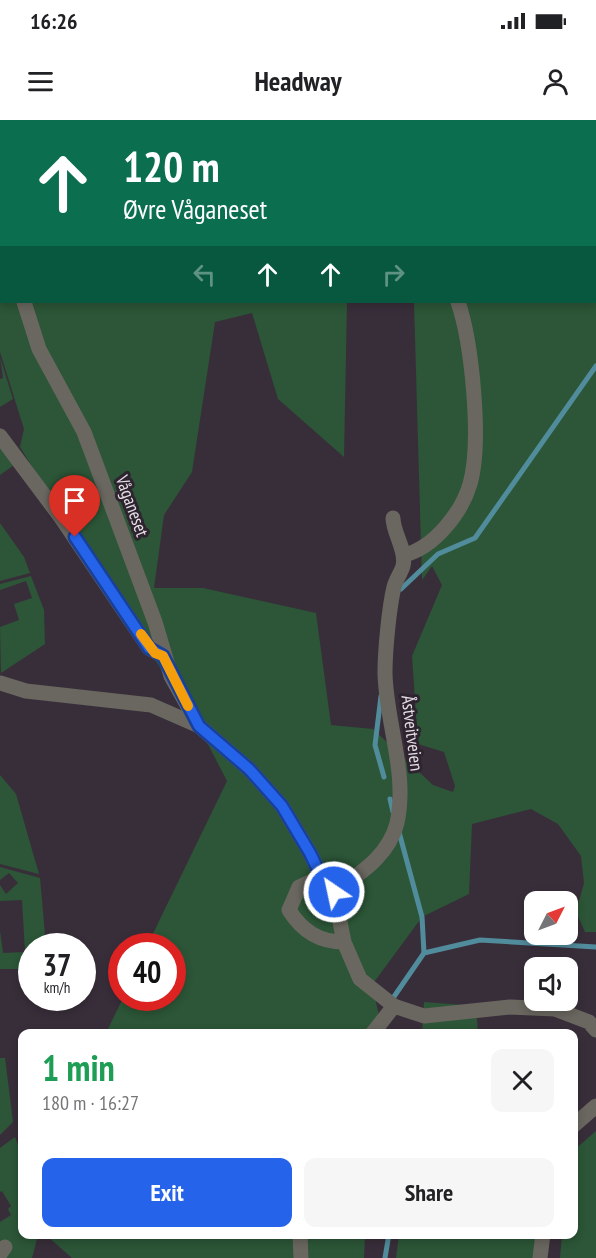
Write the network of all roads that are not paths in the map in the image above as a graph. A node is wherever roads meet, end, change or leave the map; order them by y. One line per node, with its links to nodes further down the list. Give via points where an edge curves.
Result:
1 (24, 303): 6 (street, Våganeset, via 39,349 84,432 155,622)
2 (458, 303): 5 (street, via 471,358 471,482 461,505 437,534 424,546)
3 (0, 436): 6 (street, via 149,648)
4 (393, 518): 5 (street, via 393,530)
5 (404, 555): 10 (street, Åstveitveien, via 394,588 385,673 400,795 397,824 387,846 373,862)
6 (163, 656): 8 (street, Våganeset)
7 (0, 683): 8 (street, Våganeset, via 26,691 151,705)
8 (199, 726): 9 (street, Våganeset, via 249,769 282,806)
9 (323, 880): 10 (street); 11 (street, via 299,887 289,910 298,924 312,934 328,942)
10 (334, 892): 11 (street)
11 (344, 942): 12 (street, via 360,980)
12 (394, 1006): 13 (street); 14 (street, via 424,1016 510,1007 555,1009 589,1022)
13 (377, 1027)
14 (596, 1030)
15 (596, 1106): 16 (street)
16 (578, 1122)
17 (300, 1239): 19 (street)
18 (542, 1239): 20 (street)
19 (301, 1258)
20 (540, 1258)

